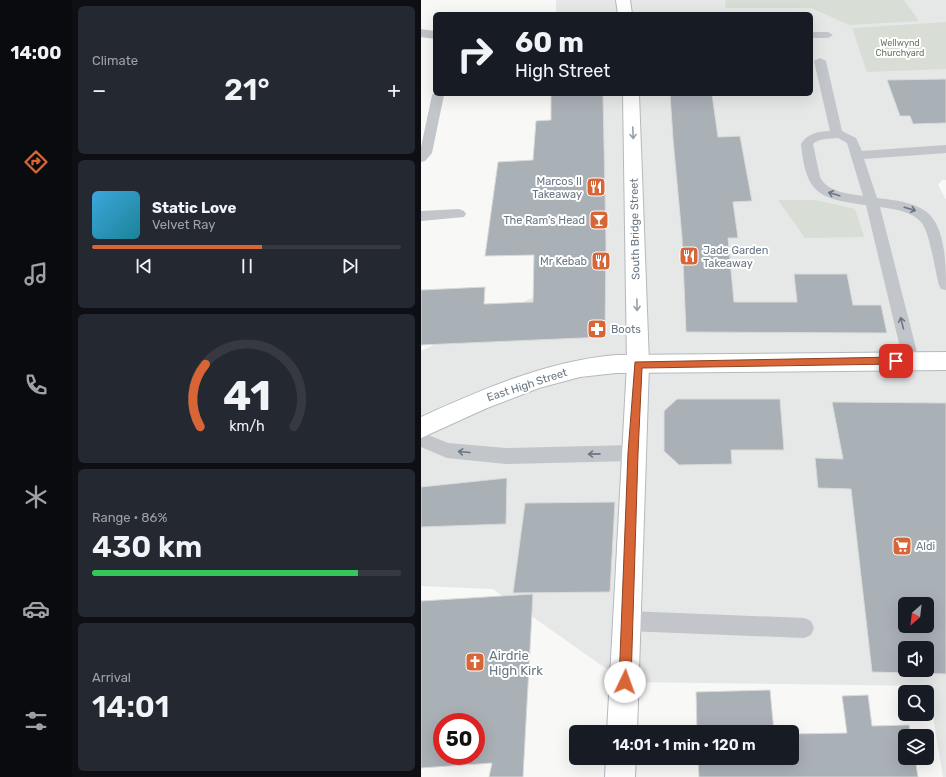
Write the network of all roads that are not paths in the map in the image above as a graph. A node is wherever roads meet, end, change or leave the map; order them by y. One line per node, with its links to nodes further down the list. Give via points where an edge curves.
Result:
1 (623, 0): 2 (main road)
2 (625, 12)
3 (421, 33): 4 (street)
4 (433, 35)
5 (813, 35): 6 (lane)
6 (828, 35)
7 (820, 61): 10 (lane)
8 (439, 96): 13 (lane, via 426,152)
9 (631, 96): 20 (main road, South Bridge Street, one-way to 20)
10 (837, 134): 12 (lane, via 852,141); 14 (lane, one-way to 10, via 835,195 817,184 807,144 811,139)
11 (946, 149): 12 (lane)
12 (856, 156): 14 (lane)
13 (421, 158)
14 (872, 202): 17 (lane, one-way to 17, via 916,210 926,219); 18 (lane, one-way to 14)
15 (459, 214): 16 (lane)
16 (421, 216)
17 (946, 285)
18 (911, 360): 19 (main road, East High Street); 20 (main road, East High Street)
19 (946, 361)
20 (638, 364): 21 (main road, East High Street, via 581,368 545,377 472,404); 23 (main road, South Bridge Street)
21 (421, 428)
22 (421, 439): 23 (lane, one-way to 22, via 506,456 447,450)
23 (633, 453): 24 (main road, South Bridge Street)
24 (628, 621): 25 (lane); 26 (main road, South Bridge Street)
25 (804, 628)
26 (622, 725)
27 (621, 765): 28 (main road)
28 (620, 777)

